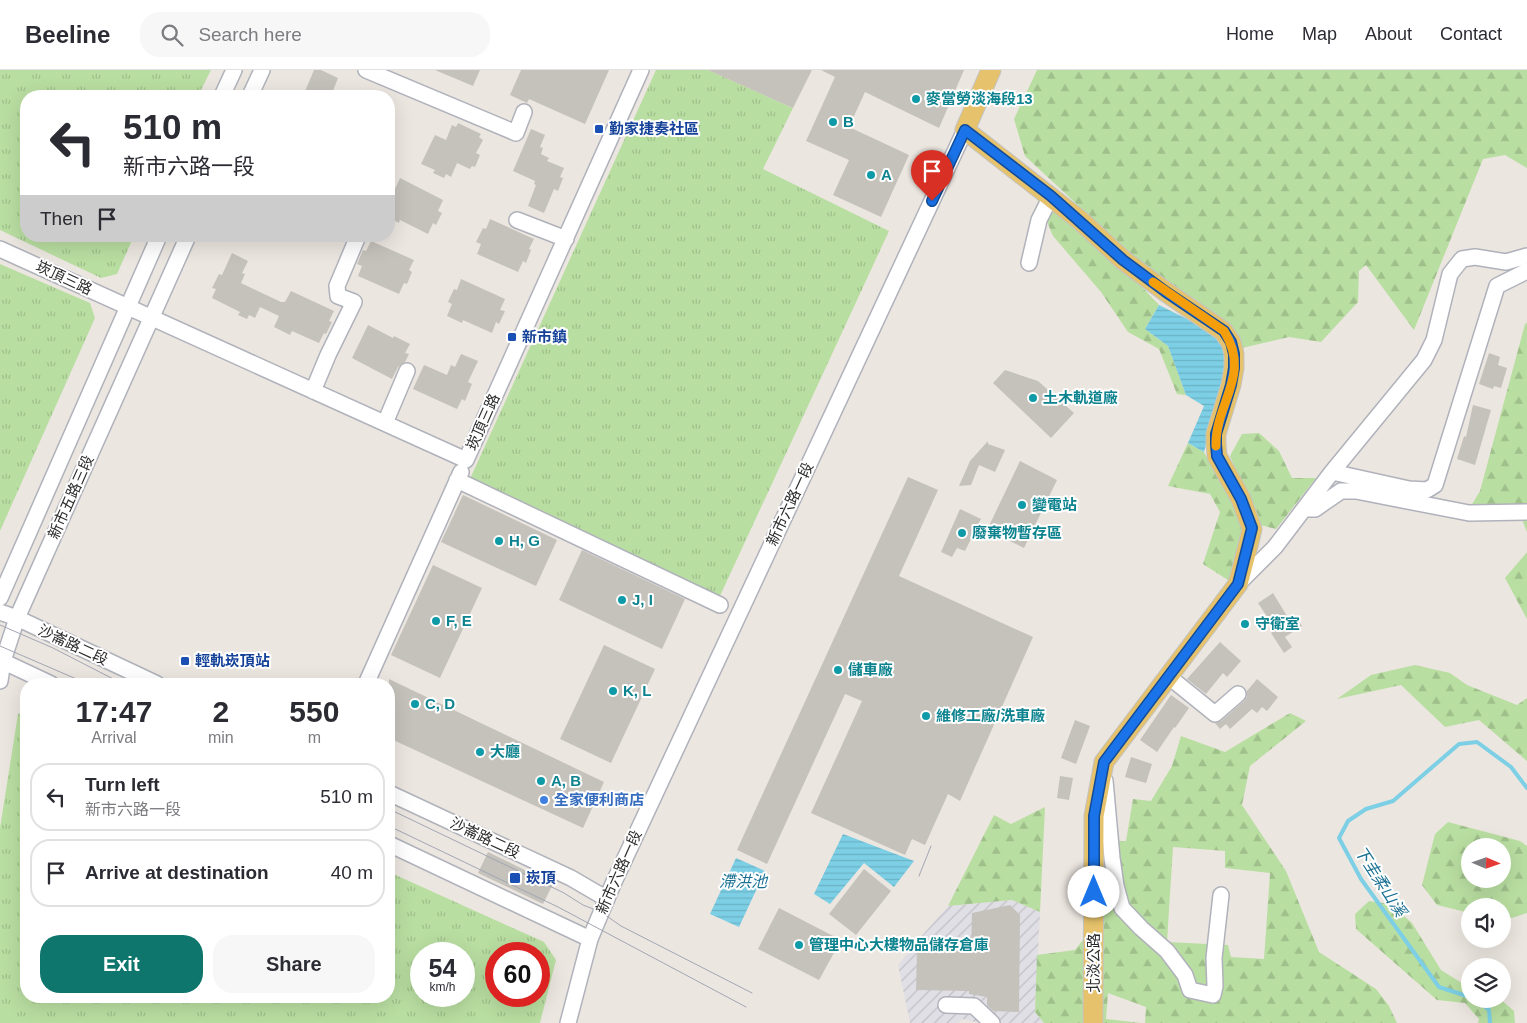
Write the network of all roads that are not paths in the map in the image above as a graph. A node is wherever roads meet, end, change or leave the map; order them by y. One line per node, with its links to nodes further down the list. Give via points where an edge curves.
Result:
1 (234, 70): 8 (street)
2 (262, 70): 9 (street)
3 (366, 70): 10 (street, via 516,133)
4 (393, 70): 7 (street)
5 (641, 70): 14 (street, 崁頂三路)
6 (991, 70): 11 (main road, 新市六路一段)
7 (415, 79)
8 (225, 90)
9 (253, 90)
10 (524, 112)
11 (965, 130): 12 (main road, 北淡公路); 50 (street, 新市六路一段)
12 (1051, 196): 20 (street, via 1039,220); 32 (main road, 北淡公路, via 1123,260 1224,331 1231,342 1234,368 1216,434 1217,456 1241,499 1252,528)
13 (517, 220): 14 (street)
14 (566, 239): 27 (street, 崁頂三路)
15 (157, 242): 22 (street, 新市五路三段)
16 (185, 242): 23 (street, 新市五路三段)
17 (355, 242): 25 (street, via 337,286 338,296 354,302)
18 (0, 249): 22 (street, 崁頂三路)
19 (1527, 256): 28 (street, via 1506,262 1475,257 1462,260 1450,274 1434,340 1424,360)
20 (1029, 264)
21 (1527, 271): 28 (street, via 1497,286 1435,485 1427,490 1409,489)
22 (128, 308): 23 (street, 崁頂三路); 35 (street, 新市五路三段)
23 (152, 317): 25 (street, 崁頂三路); 38 (street, 新市五路三段)
24 (407, 371): 26 (street)
25 (314, 391): 26 (street, 崁頂三路)
26 (386, 423): 27 (street, 崁頂三路)
27 (466, 460): 29 (street)
28 (1332, 472): 30 (street)
29 (457, 480): 36 (street); 43 (street)
30 (1305, 509): 31 (street, via 1315,509 1341,491 1356,491 1469,514); 33 (street)
31 (1527, 512)
32 (1249, 542): 33 (street); 34 (main road, 北淡公路)
33 (1275, 547): 34 (street)
34 (1238, 584): 40 (main road, 北淡公路)
35 (0, 598)
36 (720, 605)
37 (0, 612): 38 (street, 沙崙路二段)
38 (17, 618): 39 (street, 新市五路三段); 42 (street, 沙崙路二段)
39 (2, 660): 41 (street); 44 (street, 新市五路三段)
40 (1168, 676): 45 (street, via 1215,714); 46 (main road, 北淡公路)
41 (39, 678)
42 (144, 678)
43 (369, 678)
44 (0, 681)
45 (1238, 694)
46 (1104, 762): 49 (street, via 1112,858 1122,908 1167,951 1185,976 1190,990 1213,995); 55 (main road, 北淡公路, via 1094,816)
47 (395, 795): 50 (street, 沙崙路二段, via 572,878)
48 (395, 847): 51 (street)
49 (1220, 895)
50 (607, 899): 51 (street, 新市六路一段)
51 (590, 939): 53 (street, 新市六路一段)
52 (946, 1005): 54 (street, via 974,1006)
53 (568, 1023)
54 (992, 1023)
55 (1094, 1023)

